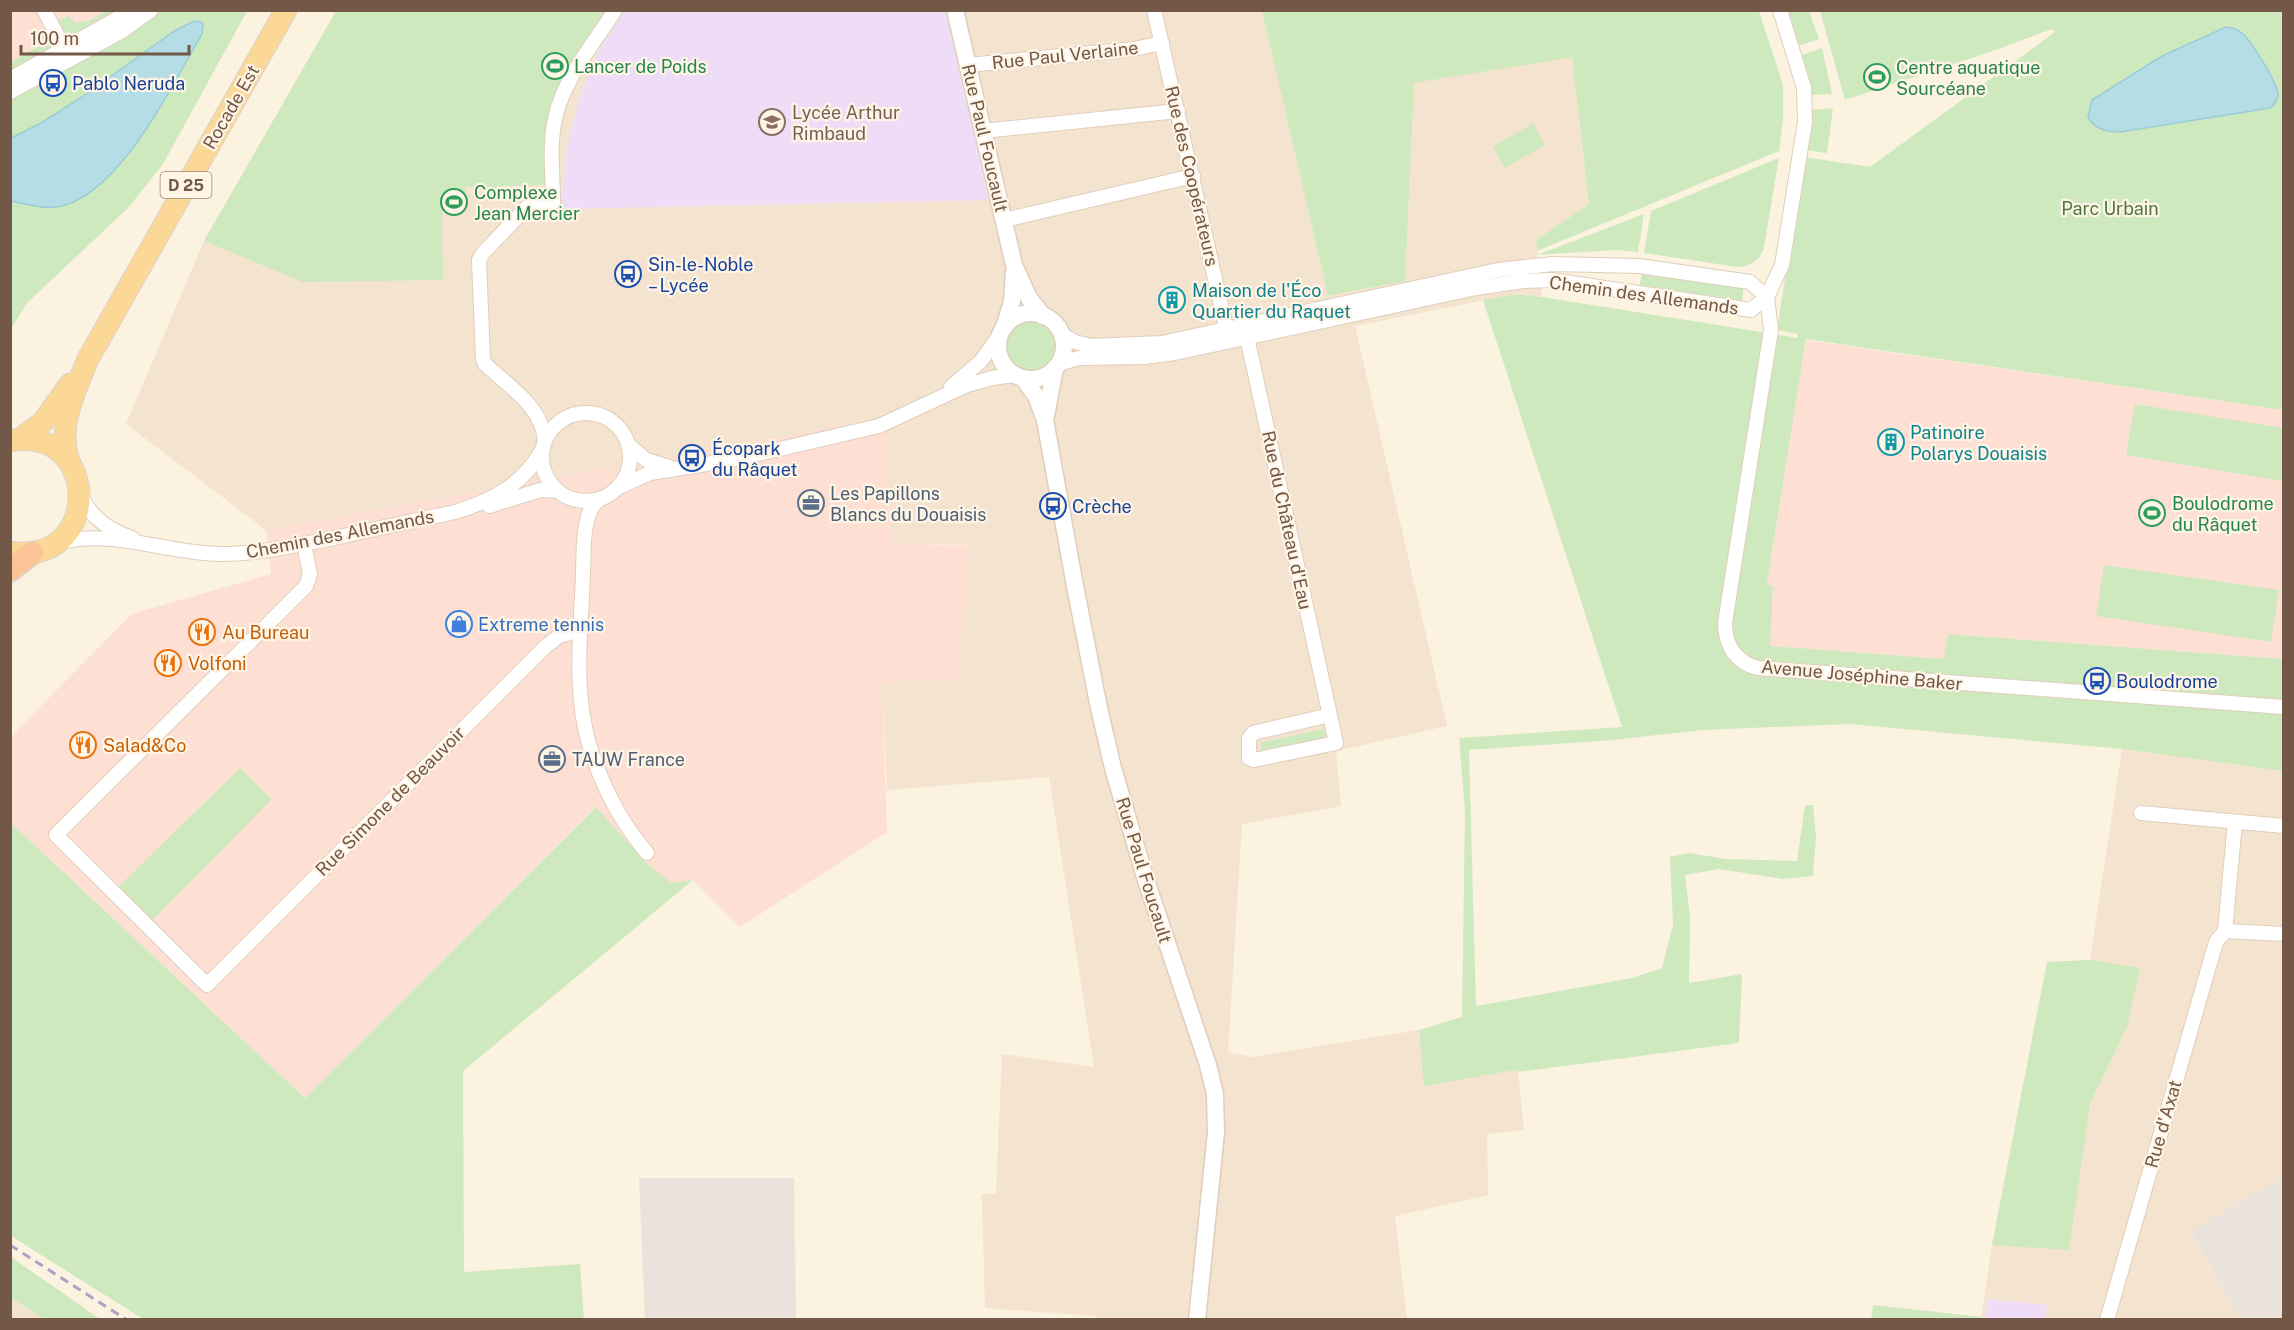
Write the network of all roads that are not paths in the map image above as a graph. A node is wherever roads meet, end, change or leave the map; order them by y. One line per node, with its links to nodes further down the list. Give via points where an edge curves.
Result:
1 (44, 10): 10 (street)
2 (132, 10): 10 (street)
3 (151, 10): 10 (street, via 122,31)
4 (286, 10): 25 (main road, Rocade Est / D 25)
5 (615, 10): 28 (street, via 562,97 554,129 553,202 528,206 479,260 483,359)
6 (955, 10): 11 (street, Rue Paul Foucault)
7 (1154, 10): 9 (street, Rue des Coopérateurs)
8 (1780, 10): 19 (street, Chemin des Allemands, via 1801,75 1805,122 1782,265)
9 (1162, 43): 11 (street, Rue Paul Verlaine); 14 (street, Rue des Coopérateurs)
10 (68, 54): 12 (street); 13 (street)
11 (968, 65): 15 (street, Rue Paul Foucault)
12 (10, 79)
13 (10, 92)
14 (1178, 111): 15 (street); 16 (street, Rue des Coopérateurs)
15 (983, 131): 17 (street, Rue Paul Foucault)
16 (1193, 176): 17 (street); 24 (street, Rue des Coopérateurs)
17 (1004, 220): 18 (street, Rue Paul Foucault)
18 (1014, 265): 20 (street, Rue Paul Foucault, via 1029,298); 21 (street, Rue Paul Foucault, via 1012,301)
19 (1767, 297): 22 (street, Chemin des Allemands, via 1748,310 1559,281 1523,281); 22 (street, Chemin des Allemands, via 1750,282 1639,266 1553,264 1498,270); 49 (street, Avenue Joséphine Baker, via 1771,330 1725,623 1729,645 1744,662 1758,668)
20 (1043, 316): 21 (street, via 1024,314 1012,318); 23 (street)
21 (1002, 330): 27 (street, via 1000,358 1006,369); 29 (street, via 975,367)
22 (1245, 332): 24 (street, Chemin des Allemands); 50 (street, Rue du Château d'Eau)
23 (1062, 334): 24 (street, Chemin des Allemands, via 1085,345 1125,346); 26 (street, via 1063,353)
24 (1228, 335): 26 (street, Chemin des Allemands, via 1164,354 1079,358)
25 (88, 359): 32 (main road, Rocade Est / D 25, via 43,422); 35 (main road, Rocade Est / D 25, via 65,427)
26 (1057, 366): 27 (street, via 1039,378); 31 (street, Rue Paul Foucault)
27 (1018, 376): 29 (street, via 975,382); 31 (street, Rue Paul Foucault, via 1036,396)
28 (522, 398): 30 (street, via 550,413); 33 (street, via 542,425)
29 (935, 399): 36 (street, via 879,426)
30 (576, 414): 33 (street, via 557,424); 34 (street, via 590,413 610,420 621,429)
31 (1046, 420): 57 (street, Rue Paul Foucault, via 1077,597 1111,757 1137,854 1214,1087 1216,1132)
32 (15, 440): 35 (main road, via 33,440 50,446)
33 (544, 445): 38 (street, via 543,468); 41 (street, Chemin des Allemands, via 518,481 487,500)
34 (629, 445): 36 (street, via 652,462); 37 (street, via 628,470)
35 (69, 461): 39 (main road, Rocade Est)
36 (683, 469): 37 (street, via 650,473)
37 (619, 487): 40 (street)
38 (560, 493): 40 (street, via 582,501); 41 (street, Chemin des Allemands, via 540,490 478,509); 42 (street, via 576,508)
39 (81, 495): 44 (main road, via 75,521); 45 (street, Chemin des Allemands, via 91,514 107,526)
40 (602, 498): 42 (street, via 592,507)
41 (454, 512): 43 (street, Chemin des Allemands)
42 (585, 538): 48 (street)
43 (304, 544): 45 (street, Chemin des Allemands, via 219,554); 48 (street, Rue Simone de Beauvoir, via 310,574 306,586 56,835 207,985 546,646 559,636)
44 (54, 545): 45 (street, Chemin des Allemands, via 87,538); 46 (main road)
45 (154, 546)
46 (21, 553): 47 (highway)
47 (10, 570)
48 (581, 630): 54 (street, via 580,694 591,749 612,801)
49 (2283, 707)
50 (1330, 715): 50 (street, Rue du Château d'Eau, via 1253,733 1249,739 1249,758 1335,743)
51 (2141, 813): 52 (street)
52 (2235, 822): 53 (street); 55 (street)
53 (2283, 826)
54 (647, 853)
55 (2225, 931): 56 (street); 58 (street, Rue d'Axat, via 2216,942)
56 (2283, 934)
57 (1197, 1320)
58 (2107, 1320)

